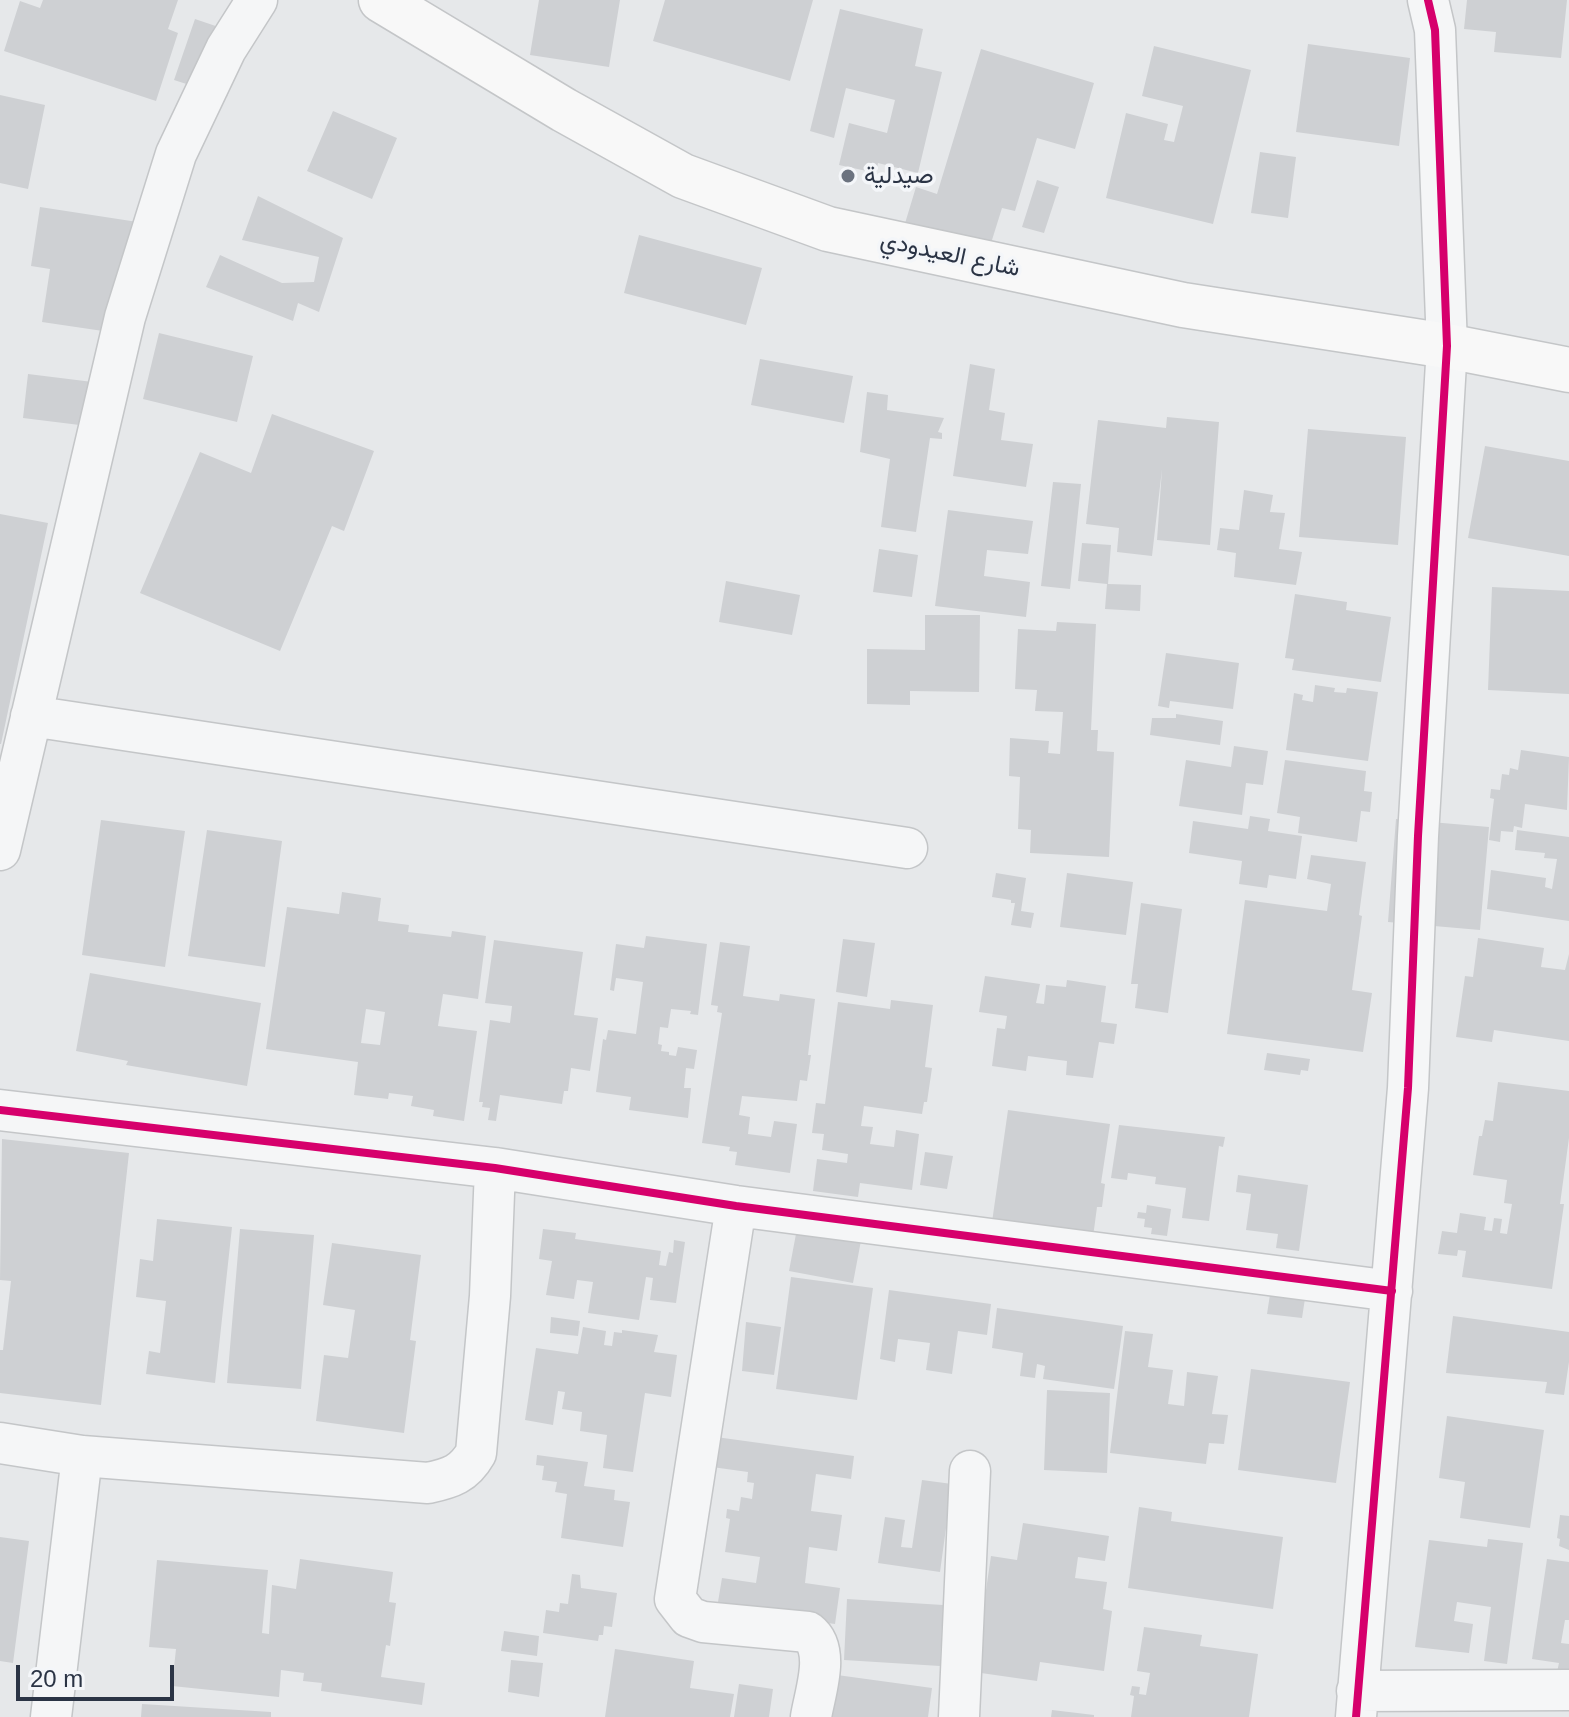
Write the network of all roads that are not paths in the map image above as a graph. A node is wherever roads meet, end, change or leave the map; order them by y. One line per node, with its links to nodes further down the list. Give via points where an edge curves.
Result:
1 (257, 0): 6 (street, via 226,49 176,154 125,317)
2 (381, 0): 4 (street, شارع العيدودي, via 683,176 828,229 1183,305)
3 (1428, 0): 4 (street, via 1435,30)
4 (1447, 346): 5 (street, شارع العيدودي); 12 (street, via 1408,1088)
5 (1569, 370)
6 (31, 716): 7 (street); 8 (street)
7 (907, 848)
8 (0, 850)
9 (0, 1110): 10 (street)
10 (495, 1168): 11 (street); 14 (street, via 476,1453 455,1477 428,1483)
11 (736, 1206): 12 (street); 19 (street, via 675,1599 689,1617 703,1622 808,1632 816,1638 820,1656)
12 (1392, 1291): 17 (street)
13 (0, 1443): 14 (street)
14 (82, 1456): 18 (street)
15 (970, 1471): 20 (street)
16 (1569, 1690): 17 (street)
17 (1356, 1704)
18 (51, 1717)
19 (811, 1717)
20 (959, 1717)

